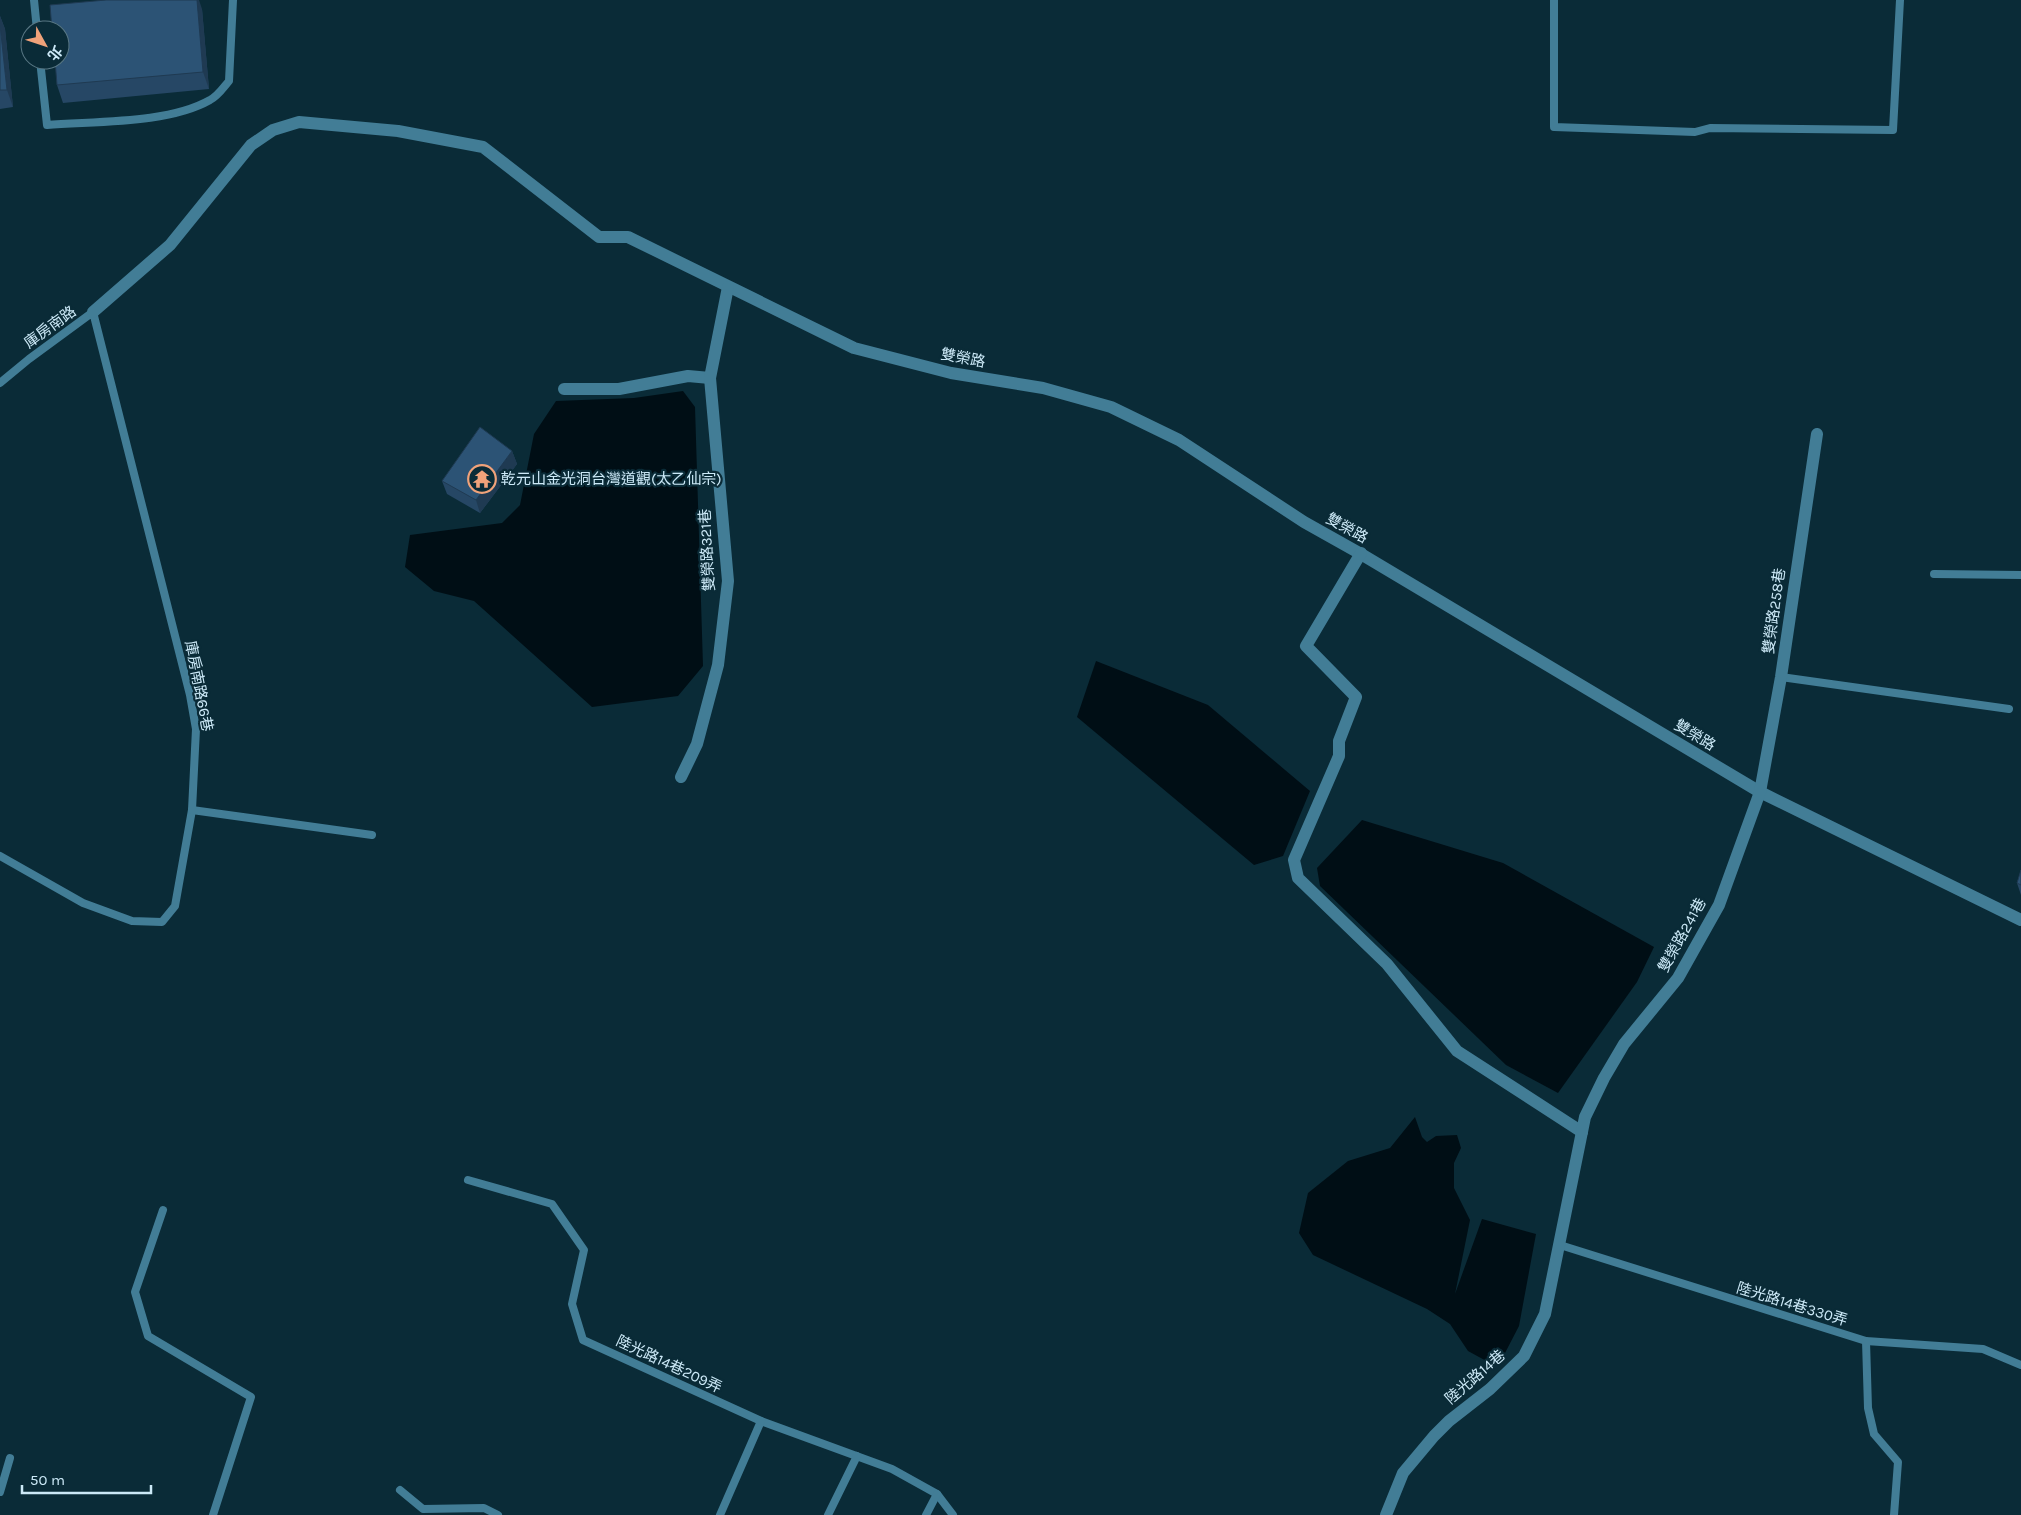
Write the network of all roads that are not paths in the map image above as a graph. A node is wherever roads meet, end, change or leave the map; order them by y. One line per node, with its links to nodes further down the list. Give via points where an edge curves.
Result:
1 (34, 0): 5 (lane)
2 (233, 0): 6 (lane, via 228,81 222,91 210,100 184,111 154,118 47,125)
3 (1554, 0): 4 (lane, via 1554,128 1695,132 1710,128 1893,130)
4 (1900, 0)
5 (36, 20)
6 (41, 70)
7 (728, 287): 8 (street, 雙榮路, via 628,237 599,237 483,147 398,131 299,122 273,130 251,145 170,245); 9 (street, 雙榮路321巷); 13 (street, 雙榮路, via 854,348 951,373 1043,388 1111,407 1179,440 1304,522)
8 (94, 312): 10 (lane, 庫房南路); 20 (lane, 庫房南路66巷, via 190,695 196,729)
9 (710, 378): 11 (street, via 688,376 619,389); 18 (street, 雙榮路321巷, via 728,580 718,665 696,744)
10 (0, 383)
11 (564, 389)
12 (1817, 434): 16 (street, 雙榮路258巷)
13 (1361, 554): 19 (street, 雙榮路); 24 (street, via 1306,646 1356,697 1339,741 1339,756 1294,860 1298,878 1388,964 1457,1052)
14 (1934, 574): 15 (lane)
15 (2021, 575)
16 (1781, 677): 17 (lane); 19 (street, 雙榮路258巷)
17 (2008, 709)
18 (681, 777)
19 (1760, 792): 23 (street, 雙榮路); 24 (street, 雙榮路241巷, via 1719,905 1678,978 1624,1044 1585,1117)
20 (192, 810): 21 (lane); 22 (lane, 庫房南路66巷, via 175,906 162,922 132,921 84,903)
21 (372, 835)
22 (0, 856)
23 (2021, 920)
24 (1582, 1132): 27 (street, 陸光路14巷)
25 (468, 1180): 30 (lane, 陸光路14巷209弄, via 552,1204 584,1250 572,1304 583,1340)
26 (163, 1210): 36 (lane, via 135,1292 148,1336 251,1397)
27 (1560, 1245): 28 (lane, 陸光路14巷330弄); 42 (street, 陸光路14巷, via 1545,1314 1524,1356 1434,1436 1403,1473)
28 (1866, 1341): 29 (lane, 陸光路14巷330弄, via 1983,1349); 43 (lane, via 1868,1408 1874,1434 1898,1462)
29 (2021, 1365)
30 (761, 1421): 31 (lane, 陸光路14巷209弄); 38 (lane)
31 (858, 1456): 35 (lane, 陸光路14巷209弄, via 892,1469); 39 (lane)
32 (10, 1458): 34 (lane)
33 (400, 1490): 37 (lane, via 423,1509 484,1508)
34 (0, 1492)
35 (937, 1494): 40 (lane); 41 (lane, 陸光路14巷209弄)
36 (213, 1515)
37 (498, 1515)
38 (720, 1515)
39 (828, 1515)
40 (926, 1515)
41 (952, 1515)
42 (1386, 1515)
43 (1894, 1515)

